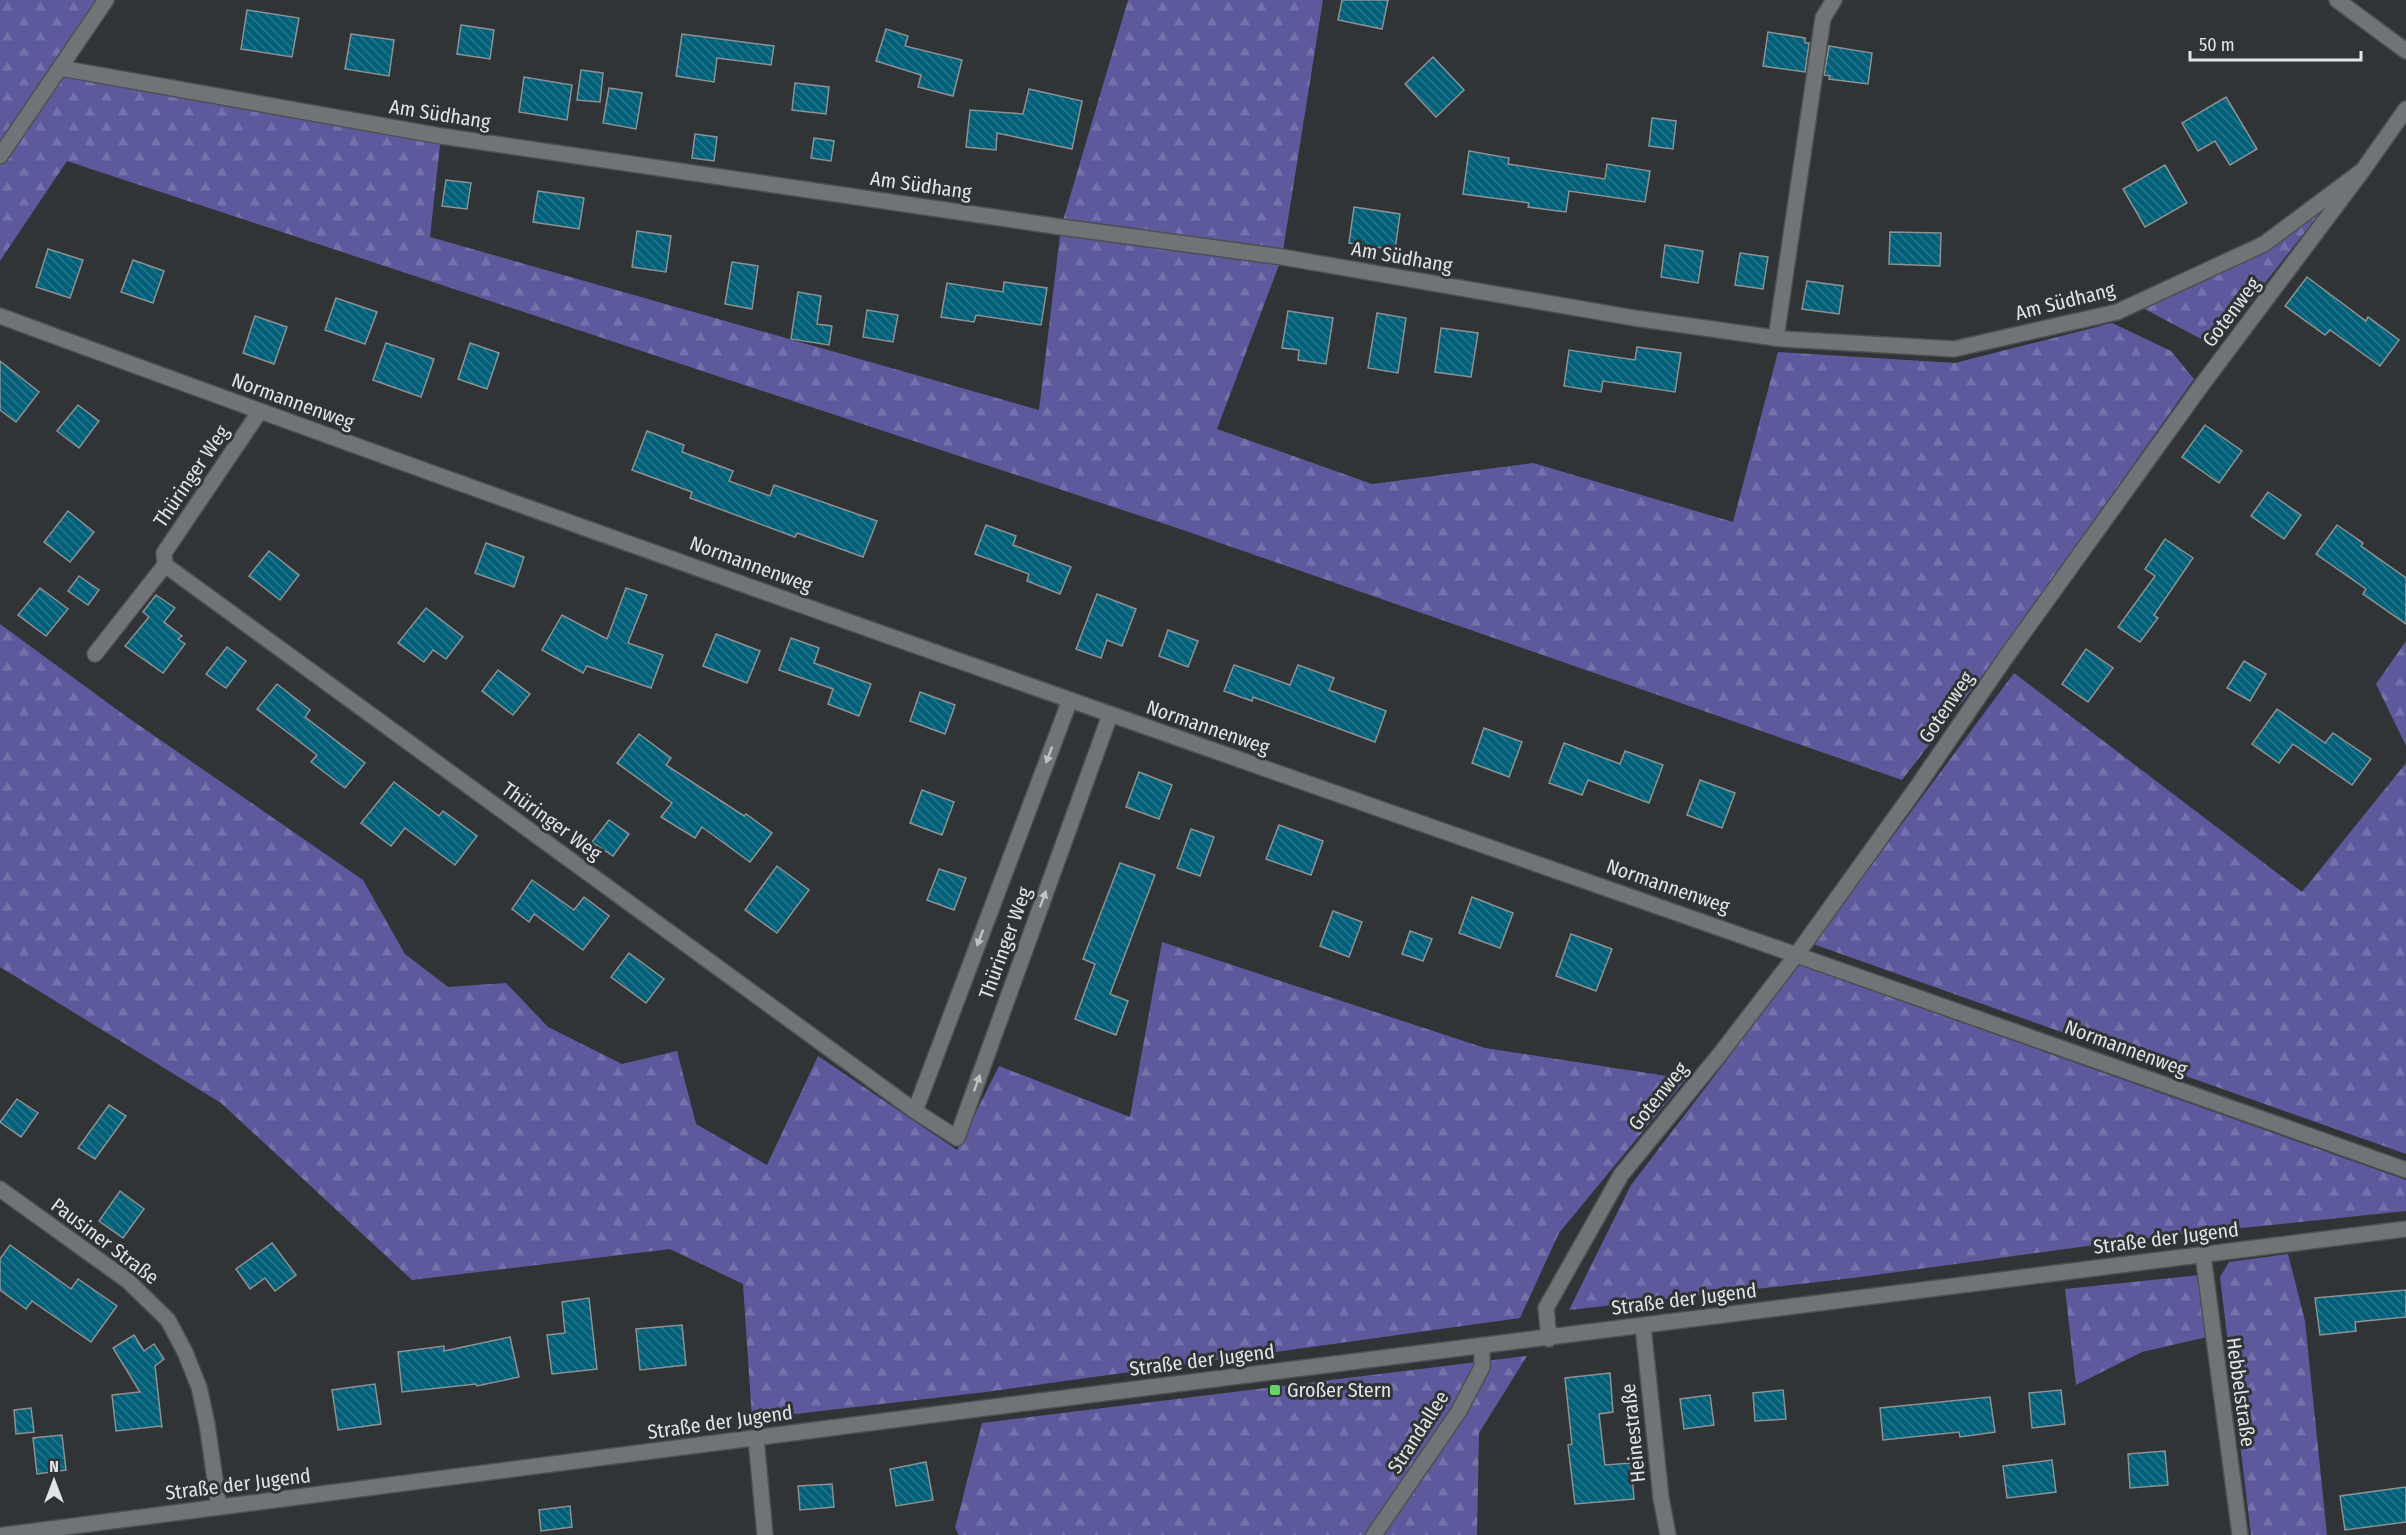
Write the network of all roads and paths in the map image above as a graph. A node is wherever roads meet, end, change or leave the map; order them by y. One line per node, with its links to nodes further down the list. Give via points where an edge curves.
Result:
1 (106, 0): 5 (street)
2 (1834, 0): 10 (street, via 1823,18)
3 (2337, 0): 4 (street)
4 (2406, 51)
5 (60, 68): 7 (street); 10 (street, Am Südhang, via 441,136 1282,257 1634,318)
6 (2406, 109): 8 (street, Gotenweg)
7 (0, 156)
8 (2363, 170): 10 (street, Am Südhang, via 2264,244 2117,312 1954,349); 16 (street, Gotenweg, via 2201,386)
9 (0, 316): 11 (street, Normannenweg)
10 (1776, 338)
11 (260, 411): 12 (street, Thüringer Weg, via 164,553); 14 (street, Normannenweg)
12 (165, 566): 13 (street, Thüringer Weg); 17 (street, Thüringer Weg)
13 (95, 654)
14 (1070, 700): 15 (street, Normannenweg); 17 (street, Thüringer Weg, one-way to 17)
15 (1110, 715): 16 (street, Normannenweg); 17 (street, Thüringer Weg, one-way to 15, via 957,1138)
16 (1797, 954): 18 (street, Normannenweg); 23 (street, Gotenweg, via 1621,1175 1546,1308)
17 (915, 1111)
18 (2406, 1170)
19 (0, 1189): 26 (street, Pausiner Straße, via 128,1281 168,1320 199,1387)
20 (2406, 1229): 21 (street, Straße der Jugend)
21 (2203, 1255): 22 (street, Straße der Jugend); 31 (street, Hebbelstraße)
22 (1642, 1326): 23 (street, Straße der Jugend); 30 (street, Heinestraße)
23 (1550, 1339): 24 (street, Straße der Jugend)
24 (1482, 1346): 25 (street, Straße der Jugend); 29 (street, Strandallee, via 1482,1367 1459,1411)
25 (756, 1438): 26 (street, Straße der Jugend); 28 (street)
26 (219, 1508): 27 (street, Straße der Jugend)
27 (4, 1535)
28 (765, 1535)
29 (1374, 1535)
30 (1668, 1535)
31 (2240, 1535)

